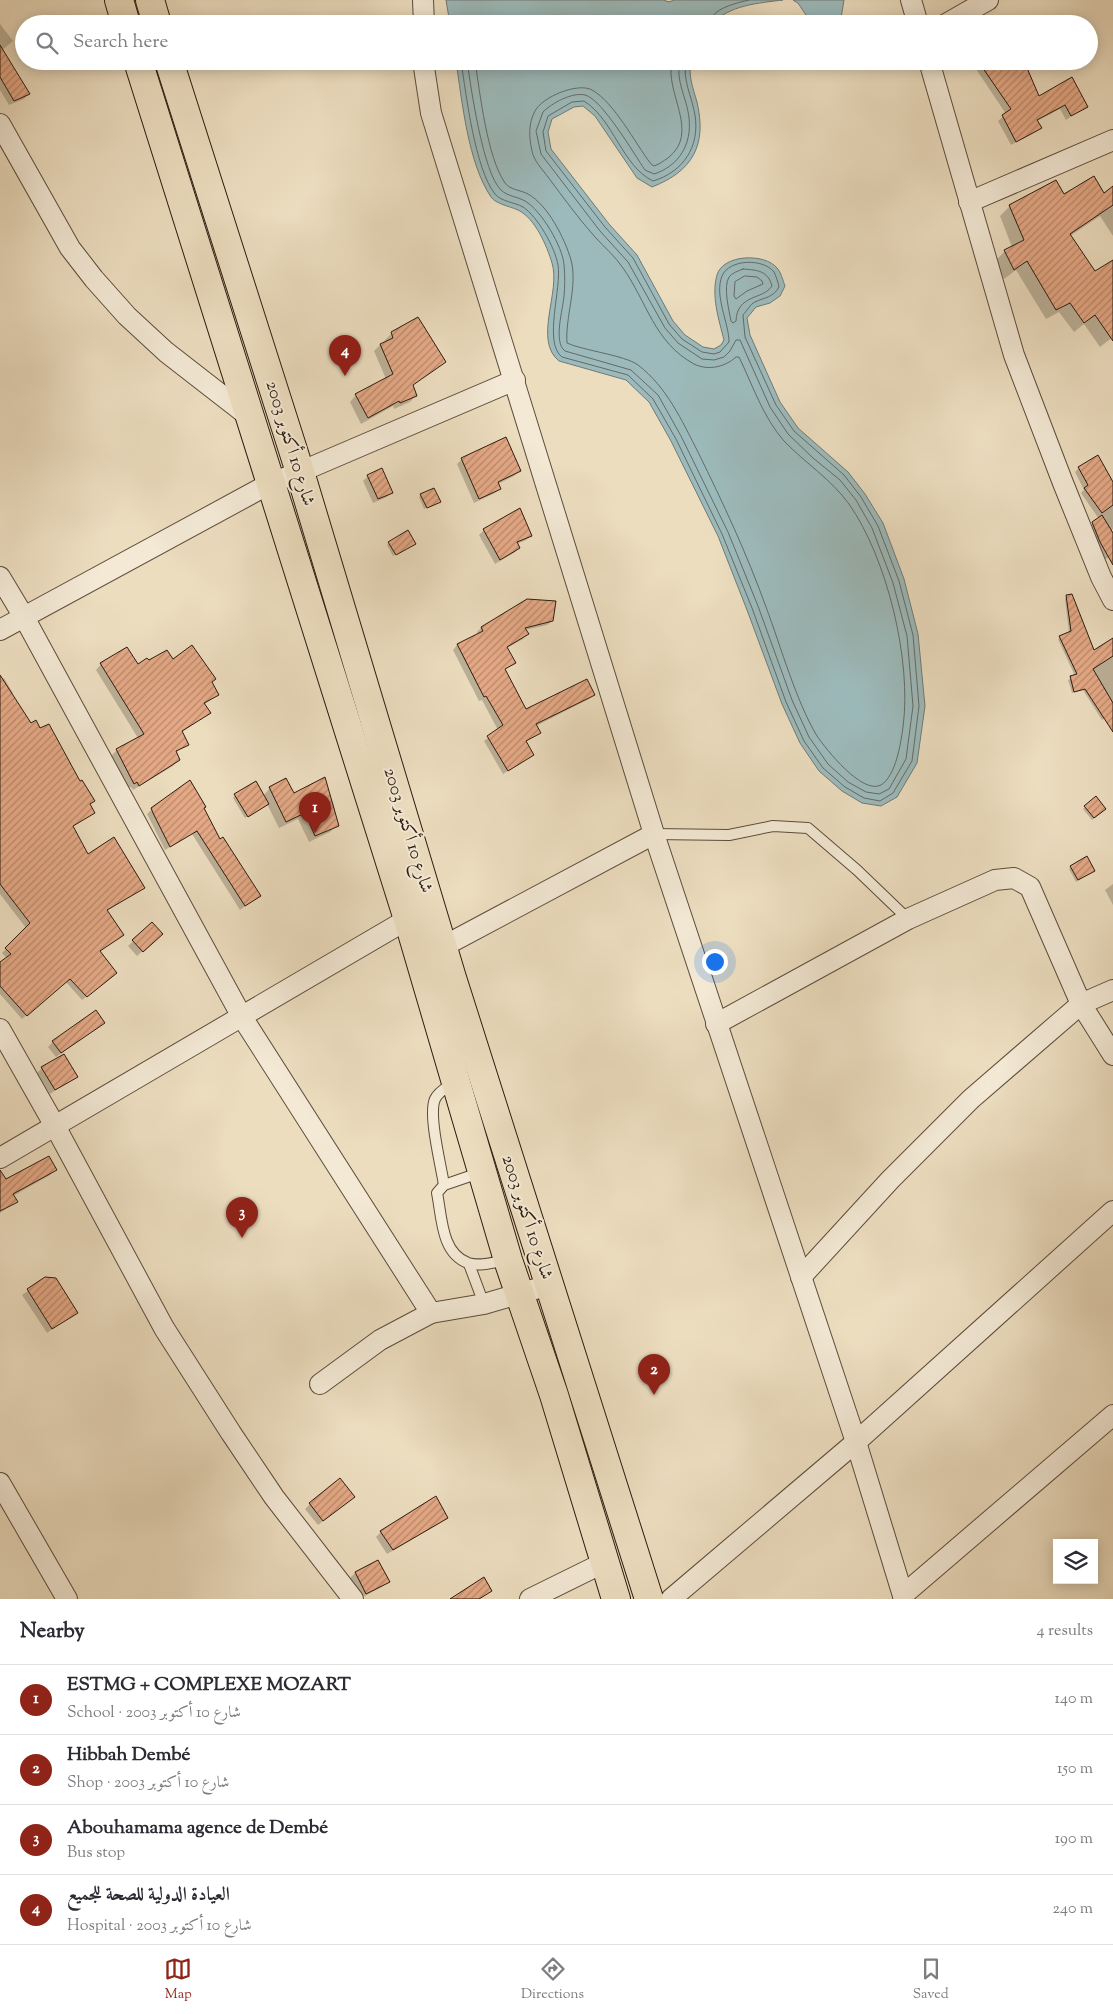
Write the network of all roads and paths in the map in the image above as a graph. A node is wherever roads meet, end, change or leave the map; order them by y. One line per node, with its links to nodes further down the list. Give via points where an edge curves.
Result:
1 (119, 0): 6 (highway)
2 (150, 0): 7 (highway)
3 (424, 0): 8 (street)
4 (912, 0): 9 (street)
5 (988, 0): 10 (street)
6 (123, 15)
7 (154, 15)
8 (424, 15)
9 (916, 15)
10 (962, 15)
11 (141, 70): 19 (highway, شارع 10 أكتوبر 2003)
12 (172, 70): 20 (highway, شارع 10 أكتوبر 2003)
13 (424, 70): 18 (street, via 431,113)
14 (932, 70): 17 (street)
15 (0, 124): 19 (street, via 70,248 94,280 166,352)
16 (1113, 140): 17 (street)
17 (969, 202): 23 (street, via 1014,355 1073,509)
18 (515, 380): 20 (street); 26 (street)
19 (251, 418): 21 (highway, شارع 10 أكتوبر 2003)
20 (300, 472): 21 (street); 29 (highway, شارع 10 أكتوبر 2003)
21 (271, 483): 24 (street); 28 (highway, شارع 10 أكتوبر 2003)
22 (0, 577): 24 (street)
23 (1113, 600)
24 (24, 617): 25 (street); 32 (street)
25 (0, 630)
26 (654, 834): 27 (lane, via 729,835 773,826 808,828); 29 (street); 33 (street)
27 (908, 919): 31 (street, via 995,880 1014,878 1030,887); 33 (street)
28 (408, 920): 32 (street); 36 (highway, شارع 10 أكتوبر 2003)
29 (444, 946): 45 (highway, شارع 10 أكتوبر 2003)
30 (1113, 990): 31 (street)
31 (1082, 1004): 35 (street); 44 (street, via 971,1099 890,1180)
32 (242, 1017): 37 (street); 48 (street)
33 (716, 1024): 44 (street)
34 (0, 1029): 37 (street)
35 (1113, 1055)
36 (456, 1080): 39 (highway, شارع 10 أكتوبر 2003); 40 (lane, via 438,1094 433,1116)
37 (55, 1126): 38 (street); 56 (street, via 164,1328 230,1433 274,1497)
38 (0, 1158)
39 (482, 1172): 40 (lane); 42 (highway, شارع 10 أكتوبر 2003)
40 (444, 1185): 43 (lane, via 437,1193 447,1244 456,1256)
41 (1113, 1211): 51 (street)
42 (508, 1260): 43 (lane); 46 (highway, شارع 10 أكتوبر 2003)
43 (469, 1264): 47 (lane)
44 (801, 1277): 51 (street)
45 (550, 1285): 46 (street); 59 (highway, شارع 10 أكتوبر 2003)
46 (519, 1294): 47 (street); 53 (highway, شارع 10 أكتوبر 2003)
47 (484, 1304): 48 (street)
48 (431, 1313): 49 (street, via 380,1340)
49 (320, 1384)
50 (1113, 1415): 54 (street)
51 (856, 1442): 54 (street); 60 (street)
52 (0, 1483): 55 (street)
53 (605, 1562): 57 (street); 58 (highway, شارع 10 أكتوبر 2003)
54 (904, 1597)
55 (67, 1599)
56 (353, 1599)
57 (530, 1599)
58 (616, 1599)
59 (649, 1599)
60 (671, 1599)

